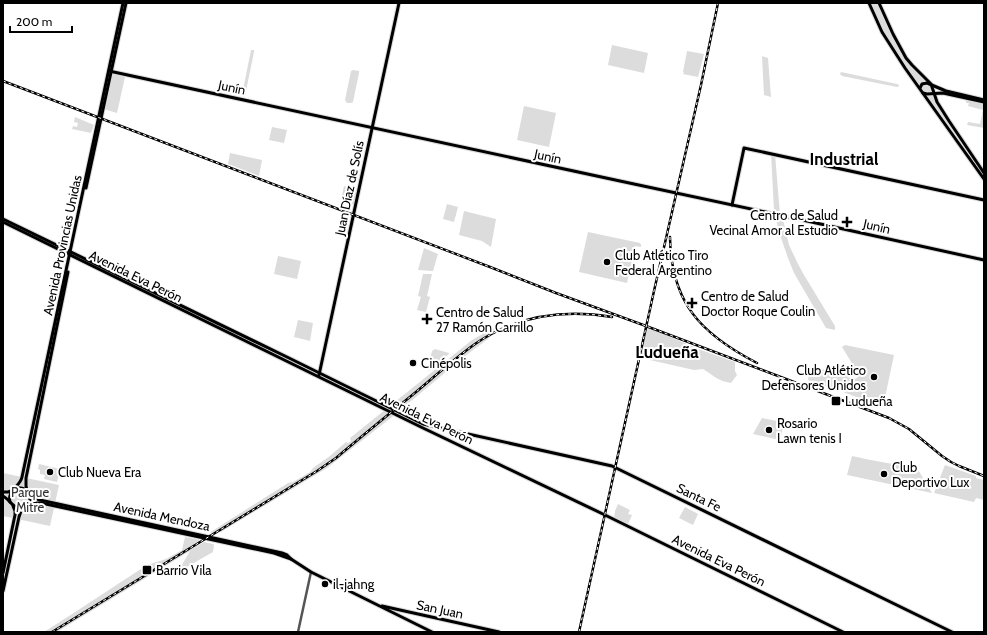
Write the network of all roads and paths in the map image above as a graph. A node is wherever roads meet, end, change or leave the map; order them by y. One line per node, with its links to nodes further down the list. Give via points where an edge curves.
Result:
1 (124, 3): 7 (main road, Avenida Provincias Unidas)
2 (399, 3): 14 (main road, Juan Díaz de Solís)
3 (870, 3): 6 (main road)
4 (880, 3): 5 (main road)
5 (897, 42): 6 (main road, via 893,41); 8 (main road, via 909,61)
6 (890, 44): 10 (main road)
7 (110, 71): 14 (main road, Junín); 20 (main road, Avenida Provincias Unidas)
8 (931, 84): 9 (main road); 10 (main road, via 924,83); 13 (main road, via 946,92)
9 (932, 88): 11 (main road); 12 (main road)
10 (921, 90): 11 (main road); 16 (main road)
11 (928, 94): 12 (main road)
12 (934, 94): 13 (main road, via 943,93); 15 (main road)
13 (984, 101)
14 (372, 128): 18 (main road, Junín); 22 (main road, Juan Díaz de Solís)
15 (984, 173)
16 (984, 179)
17 (984, 200): 18 (main road, via 744,148)
18 (732, 205): 21 (main road, Junín)
19 (3, 221): 20 (main road, Avenida Eva Perón)
20 (71, 254): 22 (main road, Avenida Eva Perón); 24 (main road, Avenida Provincias Unidas, via 22,477); 26 (main road, Avenida Provincias Unidas, via 26,478)
21 (984, 260)
22 (319, 375): 23 (main road, Avenida Eva Perón); 40 (main road, Avenida Eva Perón)
23 (423, 424): 41 (main road, Santa Fe, via 612,466)
24 (15, 488): 25 (main road); 26 (main road, via 21,487)
25 (12, 491): 27 (main road); 29 (main road, via 9,496)
26 (28, 491): 31 (main road, via 30,499); 32 (main road, Avenida Mendoza, via 35,499 276,551)
27 (3, 492)
28 (3, 496): 29 (main road)
29 (10, 502): 30 (main road)
30 (14, 506): 31 (main road); 34 (main road, via 15,515)
31 (26, 506): 32 (main road, Avenida Mendoza, via 41,503 274,553); 35 (main road, via 19,517)
32 (291, 559): 33 (main road, Avenida Mendoza)
33 (311, 572): 36 (main road, Avenida Mendoza); 37 (street)
34 (3, 573)
35 (3, 590)
36 (377, 605): 38 (main road); 39 (main road, San Juan)
37 (298, 632)
38 (432, 632)
39 (498, 632)
40 (843, 632)
41 (952, 632)

